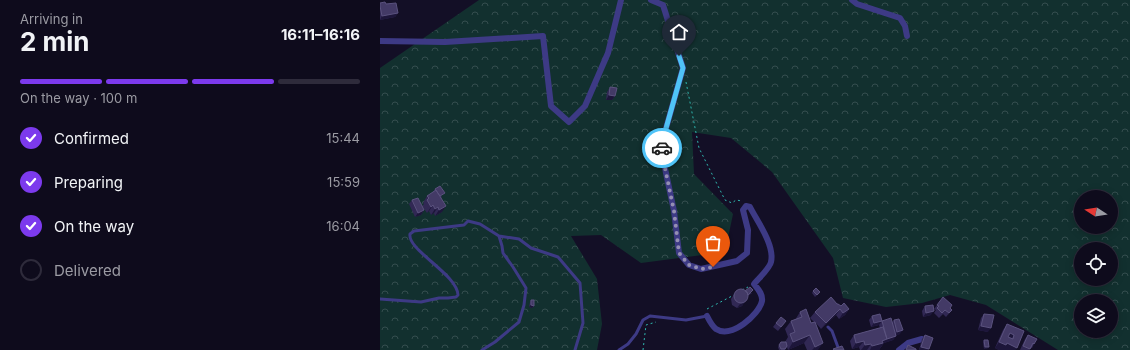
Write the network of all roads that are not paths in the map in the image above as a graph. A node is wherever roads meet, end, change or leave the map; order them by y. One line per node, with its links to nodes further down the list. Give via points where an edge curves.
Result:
1 (621, 0): 5 (street, via 608,53 584,106 569,122 551,106 543,36 445,42)
2 (651, 0): 8 (street, via 663,5 683,68 663,139 662,154 674,211 679,253 689,265 701,269 737,261 747,253 748,230 743,210 746,206 750,207 771,252 771,263 754,284 762,300 752,316 732,331 723,332 715,329)
3 (852, 0): 4 (street, via 900,18)
4 (907, 36)
5 (380, 41)
6 (499, 236): 7 (lane, via 468,220 464,224 414,231 410,234 411,242 440,268 458,290 458,295 421,302); 11 (lane, via 503,253 526,288 524,305 518,322); 12 (lane, via 519,239 531,248 558,257 580,283 584,323)
7 (380, 299)
8 (707, 316): 13 (lane, via 686,320 650,316 643,320 628,344)
9 (828, 327): 14 (lane)
10 (922, 339): 15 (street)
11 (482, 350)
12 (575, 350)
13 (619, 350)
14 (839, 350)
15 (899, 350)

